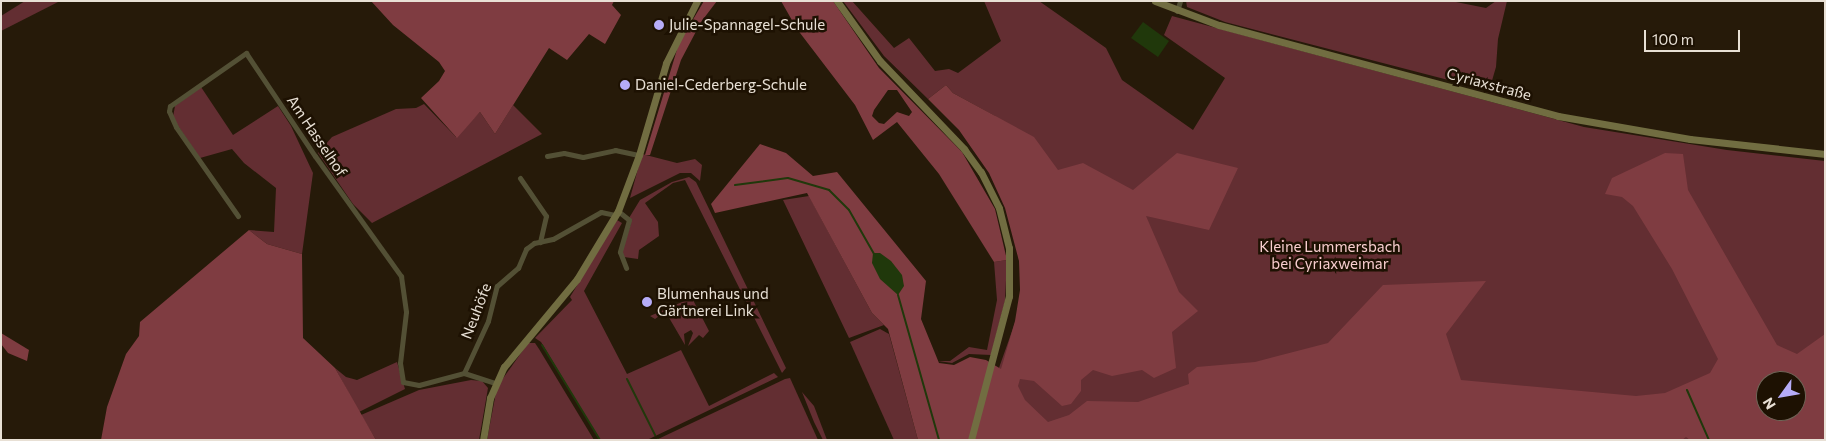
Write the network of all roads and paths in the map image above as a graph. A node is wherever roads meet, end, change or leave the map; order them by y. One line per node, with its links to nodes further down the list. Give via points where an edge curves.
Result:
1 (697, 1): 7 (street, via 666,63)
2 (837, 1): 17 (street, via 880,62 964,149 987,182 1001,213 1009,248 1009,296)
3 (1155, 1): 5 (street, Cyriaxstraße)
4 (1180, 1): 5 (street)
5 (1177, 11): 6 (street, Cyriaxstraße, via 1558,116 1690,139)
6 (1825, 154)
7 (639, 155): 8 (street, via 616,150 583,157 564,153); 10 (street)
8 (547, 156)
9 (520, 178): 12 (street, via 546,216)
10 (616, 213): 12 (street, Neuhöfe, via 601,212 553,239); 13 (street, via 629,220 620,252); 15 (street, via 577,279 522,343)
11 (238, 216): 14 (street, Am Hasselhof, via 176,127 169,111 170,106 246,53 401,276 406,312 400,364 403,382 418,385)
12 (540, 242): 14 (street, Neuhöfe, via 526,249 518,268 497,286 488,321)
13 (626, 268)
14 (464, 373): 15 (street)
15 (495, 383): 16 (street, via 486,413)
16 (483, 440)
17 (971, 440)

